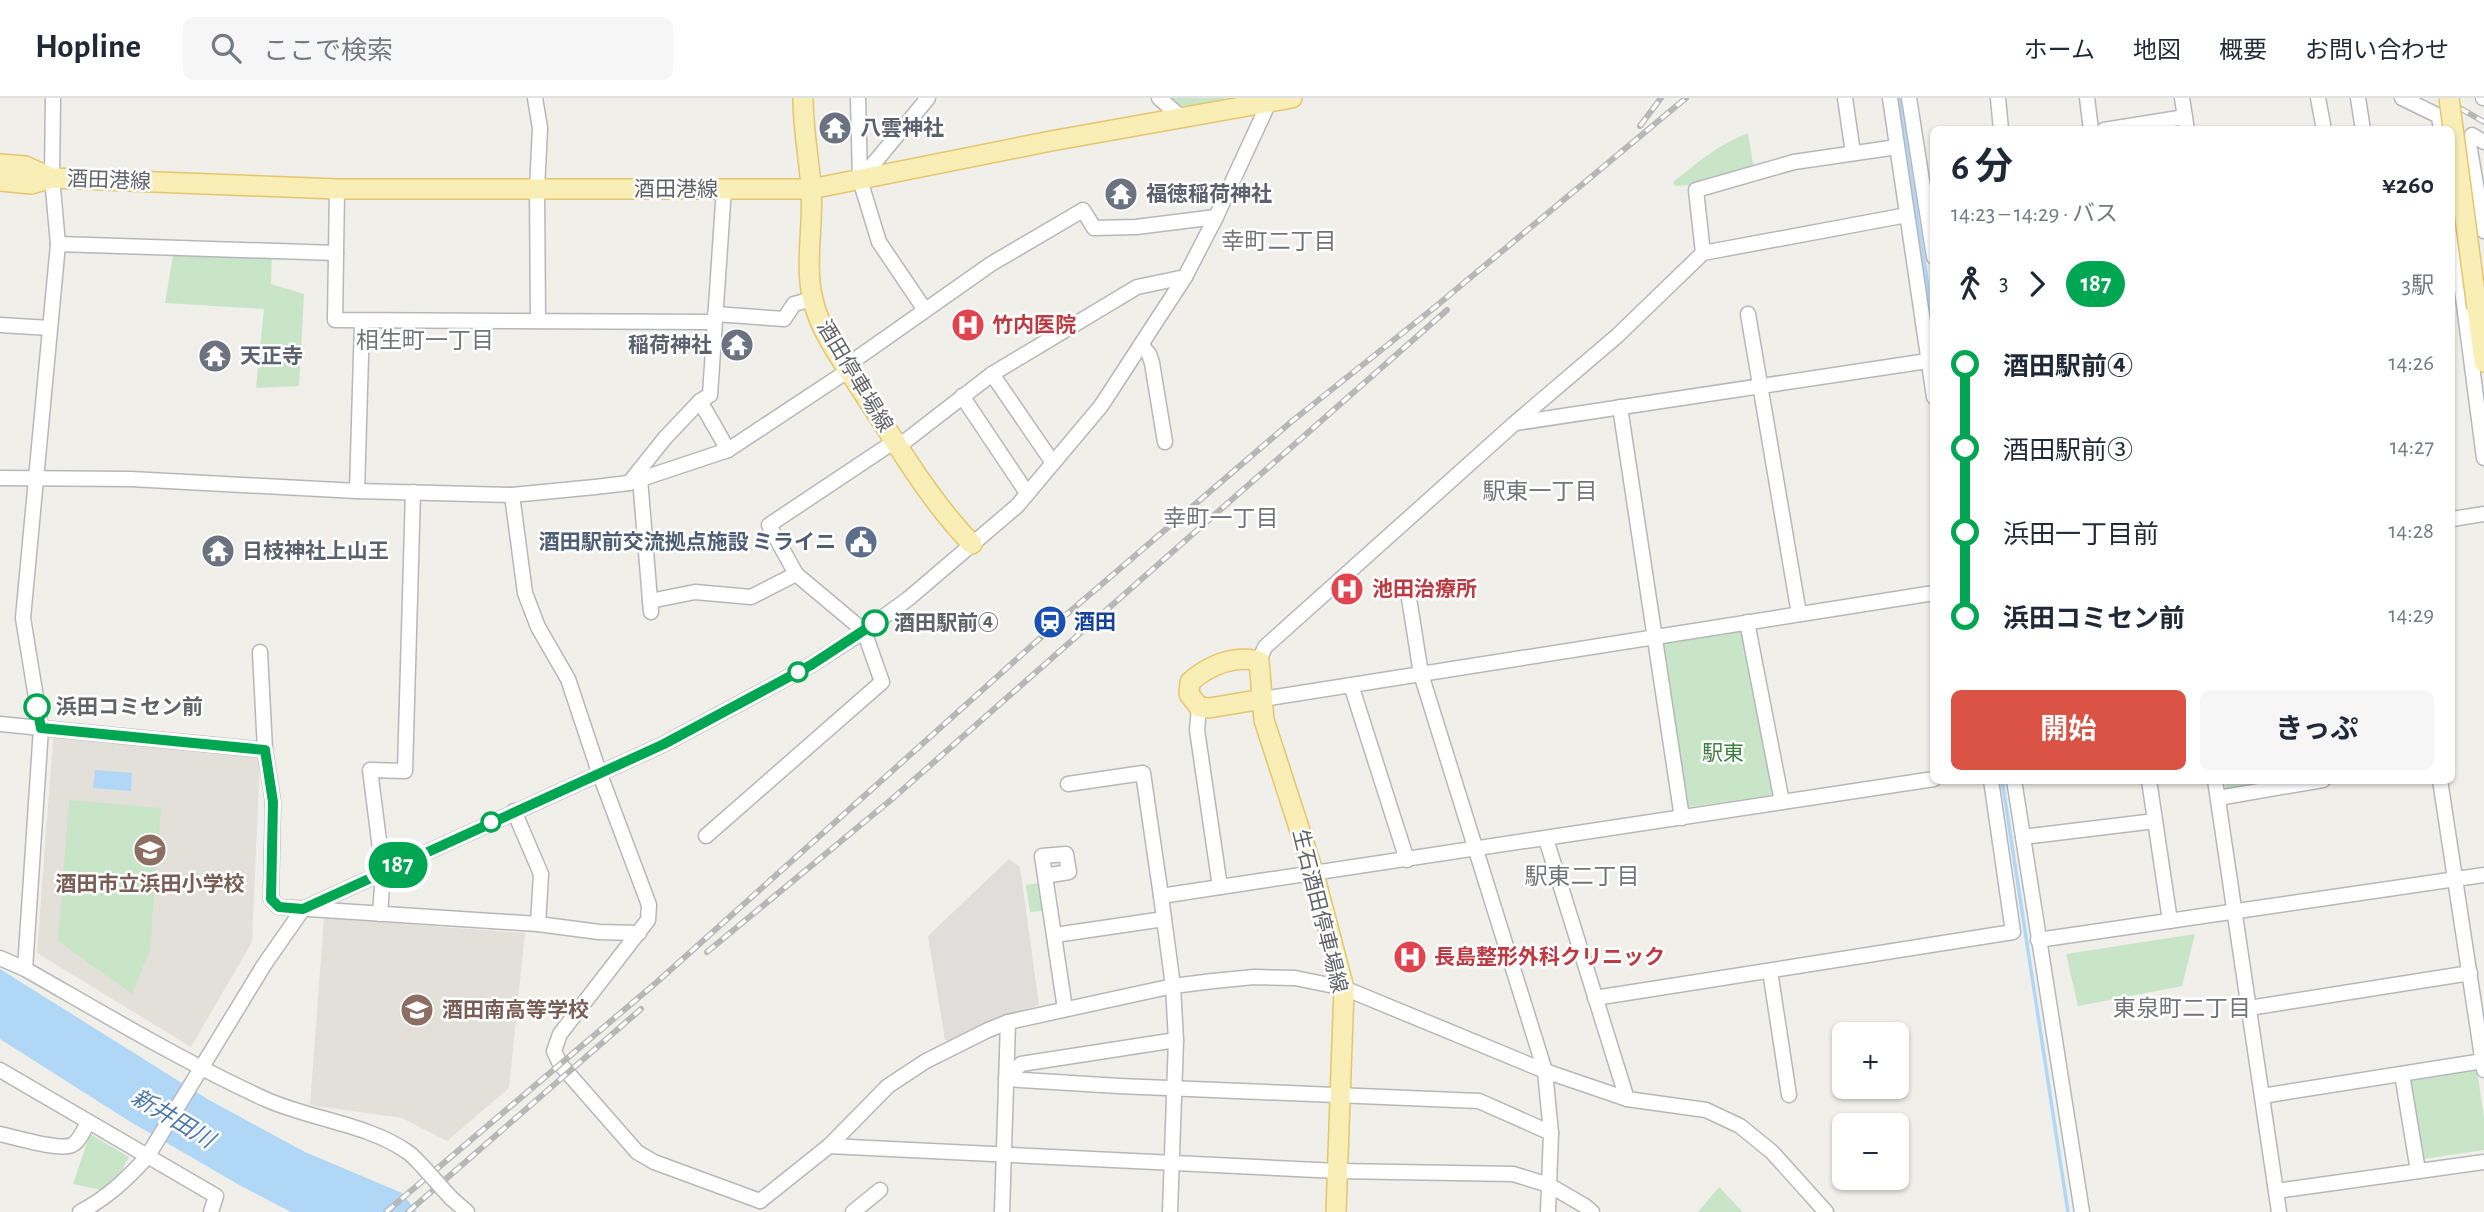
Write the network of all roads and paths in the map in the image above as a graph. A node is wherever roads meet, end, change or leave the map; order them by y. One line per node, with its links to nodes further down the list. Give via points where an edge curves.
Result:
1 (53, 98): 36 (street)
2 (535, 98): 41 (street, via 540,128)
3 (803, 98): 42 (main road, 酒田停車場線)
4 (859, 98): 37 (street)
5 (928, 98): 37 (street)
6 (1159, 98): 19 (street)
7 (1292, 98): 16 (main road, 酒田港線)
8 (1845, 98): 32 (street)
9 (1998, 98): 22 (street)
10 (2087, 98): 23 (street)
11 (2182, 98): 20 (street)
12 (2318, 98): 25 (street)
13 (2358, 98): 26 (street)
14 (2402, 98): 21 (street)
15 (2448, 98): 27 (main road, bridge)
16 (1269, 100): 19 (main road, 酒田港線); 44 (street)
17 (1910, 103): 18 (street); 34 (street)
18 (1891, 104): 30 (street)
19 (1182, 118): 37 (main road, 酒田港線)
20 (2186, 123): 24 (street)
21 (2440, 123)
22 (2001, 126)
23 (2090, 126)
24 (2151, 126)
25 (2323, 126)
26 (2362, 126)
27 (2452, 126)
28 (2455, 138): 29 (street)
29 (2477, 143): 45 (street)
30 (1897, 147): 32 (street); 43 (street)
31 (2455, 149): 63 (main road, bridge)
32 (1853, 153): 49 (street, via 1794,162 1696,190)
33 (1930, 156): 34 (street)
34 (1918, 158): 46 (street)
35 (0, 164): 36 (main road, 酒田港線, via 25,166)
36 (52, 178): 38 (main road, 酒田港線, via 31,184); 40 (main road, 酒田港線); 47 (street)
37 (860, 180): 42 (main road, 酒田港線); 53 (street, via 879,242)
38 (0, 181)
39 (724, 188): 41 (main road, 酒田港線); 42 (main road, 酒田港線); 55 (street)
40 (337, 189): 41 (main road, 酒田港線); 48 (street)
41 (537, 189): 56 (street)
42 (811, 189): 52 (main road, 酒田停車場線)
43 (1907, 215): 49 (street); 61 (street)
44 (1216, 217): 50 (street); 53 (street, via 1094,228 1083,210 991,264)
45 (2484, 231)
46 (1930, 232)
47 (58, 244): 48 (street); 59 (street)
48 (336, 253): 57 (street, via 335,320)
49 (1703, 253): 70 (street, via 1617,336)
50 (1185, 277): 60 (street); 65 (street, via 1137,287)
51 (2456, 279): 74 (street)
52 (813, 299): 55 (street, via 794,304 785,319); 64 (main road, 酒田停車場線)
53 (925, 310): 64 (street)
54 (1748, 314): 66 (street)
55 (714, 318): 56 (street); 68 (street, via 709,395)
56 (538, 320): 57 (street)
57 (362, 321): 79 (street)
58 (0, 325): 59 (street)
59 (50, 328): 77 (street)
60 (1142, 346): 71 (street, via 1152,363); 75 (street, via 1101,406)
61 (1930, 354)
62 (1930, 360): 66 (street)
63 (2484, 362)
64 (847, 368): 72 (main road, 酒田停車場線); 73 (street)
65 (992, 374): 67 (street); 75 (street)
66 (1760, 386): 69 (street); 89 (street)
67 (962, 396): 72 (street); 81 (street)
68 (700, 401): 73 (street); 78 (street)
69 (1620, 408): 70 (street); 92 (street)
70 (1515, 423): 94 (street, via 1265,647)
71 (1165, 442)
72 (897, 444): 85 (main road, 酒田停車場線); 86 (street, via 769,525)
73 (728, 450): 78 (street)
74 (2484, 458)
75 (1053, 463): 81 (street)
76 (0, 478): 77 (street)
77 (36, 479): 79 (street, via 131,479); 100 (street, via 23,618)
78 (634, 481): 82 (street); 86 (street, via 651,607 695,592 751,597)
79 (357, 491): 80 (street)
80 (413, 492): 82 (street); 121 (street, via 405,771 370,770)
81 (1027, 494): 85 (street)
82 (512, 495): 102 (street, via 525,593 538,627 568,679)
83 (2484, 514): 84 (street)
84 (2455, 519)
85 (972, 544): 91 (street)
86 (796, 574): 91 (street)
87 (1408, 592): 95 (street)
88 (1930, 594): 89 (street)
89 (1799, 614): 90 (street)
90 (1747, 622): 92 (street); 112 (street)
91 (864, 631): 102 (street, via 811,665 664,744); 116 (street, via 883,682)
92 (1654, 637): 95 (street); 114 (street)
93 (260, 652): 101 (street)
94 (1259, 662): 97 (main road, 生石酒田停車場線); 98 (main road, via 1220,663 1204,670 1190,682 1189,694)
95 (1422, 674): 96 (street); 119 (street)
96 (1351, 685): 97 (street); 120 (street)
97 (1262, 699): 98 (main road); 122 (main road, 生石酒田停車場線, via 1264,720)
98 (1199, 708): 126 (street, via 1197,730)
99 (0, 724): 100 (street)
100 (41, 728): 101 (street); 138 (street)
101 (265, 750): 128 (street, via 273,802 271,899 279,907)
102 (599, 772): 113 (street); 134 (street, via 649,905 649,920)
103 (1930, 780): 112 (street)
104 (1068, 784): 127 (street, via 1143,774)
105 (1992, 784): 139 (street, via 2013,932)
106 (2015, 784): 117 (street)
107 (2150, 784): 115 (street)
108 (2216, 784): 111 (street)
109 (2300, 784): 111 (street)
110 (2441, 784): 124 (street)
111 (2218, 798): 129 (street)
112 (1782, 803): 114 (street)
113 (514, 811): 121 (street); 133 (street, via 541,874)
114 (1682, 818): 118 (street)
115 (2155, 821): 117 (street); 132 (street)
116 (706, 836)
117 (2023, 837): 136 (street)
118 (1546, 839): 119 (street); 143 (street)
119 (1476, 850): 120 (street); 151 (street)
120 (1407, 860): 122 (street)
121 (383, 872): 128 (street); 130 (street)
122 (1314, 874): 126 (street); 142 (main road, 生石酒田停車場線)
123 (2484, 875): 124 (street)
124 (2456, 879): 129 (street); 140 (street)
125 (1046, 880): 135 (street)
126 (1220, 887): 127 (street)
127 (1161, 896): 131 (street)
128 (303, 909): 130 (street); 149 (street)
129 (2235, 911): 132 (street); 144 (street)
130 (380, 914): 133 (street)
131 (1164, 919): 135 (street); 141 (street)
132 (2170, 921): 136 (street)
133 (538, 924): 134 (street)
134 (639, 933): 172 (street, via 560,1034 554,1051 559,1064 637,1152)
135 (1055, 935): 145 (street)
136 (2038, 940): 183 (street)
137 (0, 958): 138 (street)
138 (25, 970): 149 (street)
139 (1770, 971): 143 (street); 156 (street)
140 (2470, 973): 144 (street); 148 (street)
141 (1174, 986): 142 (street, via 1295,978); 145 (street); 147 (street)
142 (1344, 988): 151 (street); 155 (main road, 生石酒田停車場線)
143 (1595, 998): 158 (street)
144 (2249, 1008): 157 (street)
145 (1065, 1009): 146 (street)
146 (1008, 1022): 153 (street); 162 (street, via 926,1061 888,1086)
147 (1175, 1040): 153 (street, via 1021,1064); 154 (street)
148 (2483, 1066): 152 (street)
149 (201, 1069): 163 (street); 176 (street, bridge, via 269,1101 394,1143 409,1152)
150 (0, 1070): 159 (street)
151 (1545, 1071): 158 (street); 160 (street)
152 (2402, 1074): 157 (street); 168 (street)
153 (1006, 1079): 154 (street); 164 (street)
154 (1174, 1087): 155 (street); 166 (street)
155 (1340, 1094): 160 (street, via 1479,1101); 167 (main road, 生石酒田停車場線)
156 (1789, 1095)
157 (2262, 1097): 171 (street)
158 (1627, 1100): 173 (street, via 1706,1110 1740,1126 1772,1152)
159 (88, 1122): 161 (street, via 70,1146); 163 (street)
160 (1551, 1133): 169 (street)
161 (0, 1134)
162 (829, 1146): 164 (street); 172 (street)
163 (150, 1151): 174 (street, via 128,1178); 175 (street, via 216,1196)
164 (1004, 1155): 166 (street); 178 (street)
165 (2484, 1162): 168 (street)
166 (1172, 1163): 167 (street); 179 (street)
167 (1337, 1171): 169 (street, via 1513,1174); 180 (main road, 生石酒田停車場線)
168 (2418, 1171): 171 (street)
169 (1549, 1185): 181 (street); 182 (street)
170 (880, 1190): 177 (street)
171 (2276, 1191): 184 (street)
172 (761, 1207)
173 (1821, 1210)
174 (80, 1212)
175 (212, 1212)
176 (467, 1212)
177 (853, 1212)
178 (1002, 1212)
179 (1170, 1212)
180 (1336, 1212)
181 (1548, 1212)
182 (1592, 1212)
183 (2082, 1212)
184 (2279, 1212)

